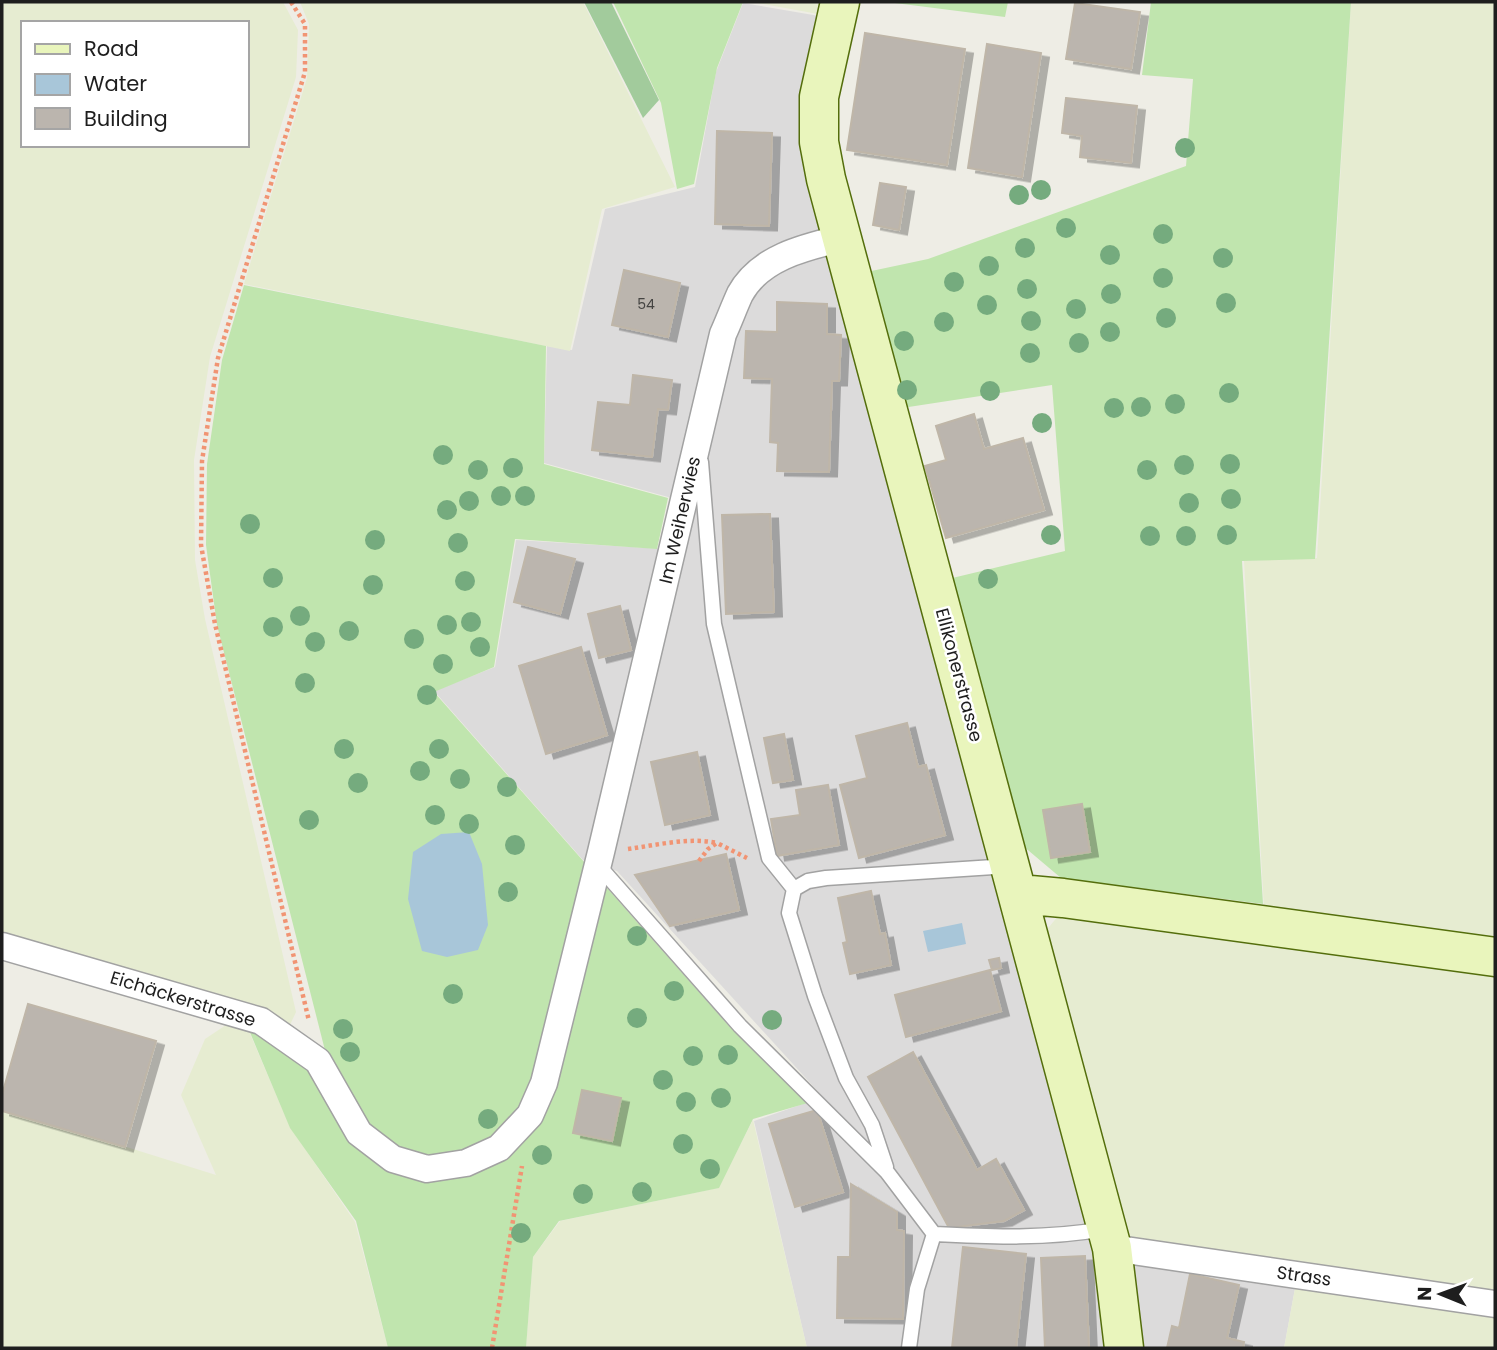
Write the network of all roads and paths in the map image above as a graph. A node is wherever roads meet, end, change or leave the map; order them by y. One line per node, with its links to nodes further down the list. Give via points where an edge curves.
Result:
1 (291, 2): 14 (path, via 304,24 305,72 218,358 202,461 201,544 215,624)
2 (840, 2): 3 (street, Ellikonerstrasse, via 819,97 819,142)
3 (843, 238): 4 (street, Im Weiherwies, via 802,248 766,266 741,292 723,334); 10 (street, Ellikonerstrasse)
4 (699, 439): 9 (street, Im Weiherwies); 11 (lane, via 714,624 769,858)
5 (717, 843): 6 (path); 7 (path); 8 (path)
6 (637, 848)
7 (738, 852)
8 (699, 860)
9 (598, 865): 15 (street, Eichäckerstrasse, via 544,1083); 16 (lane, via 740,1026)
10 (1014, 880): 11 (lane, via 826,878); 13 (street, via 1063,898); 18 (street, Ellikonerstrasse)
11 (794, 889): 16 (lane, via 789,913 815,996 846,1078 872,1125)
12 (2, 946): 14 (street, Eichäckerstrasse, via 261,1021)
13 (1495, 957)
14 (318, 1061): 15 (street, Eichäckerstrasse, via 359,1133 393,1159 427,1169 466,1163 499,1148)
15 (530, 1115): 20 (path)
16 (887, 1172): 17 (lane)
17 (934, 1234): 18 (lane); 21 (lane, via 917,1289)
18 (1109, 1238): 19 (street, Strass); 22 (street, Ellikonerstrasse)
19 (1495, 1304)
20 (492, 1348)
21 (909, 1348)
22 (1124, 1348)

